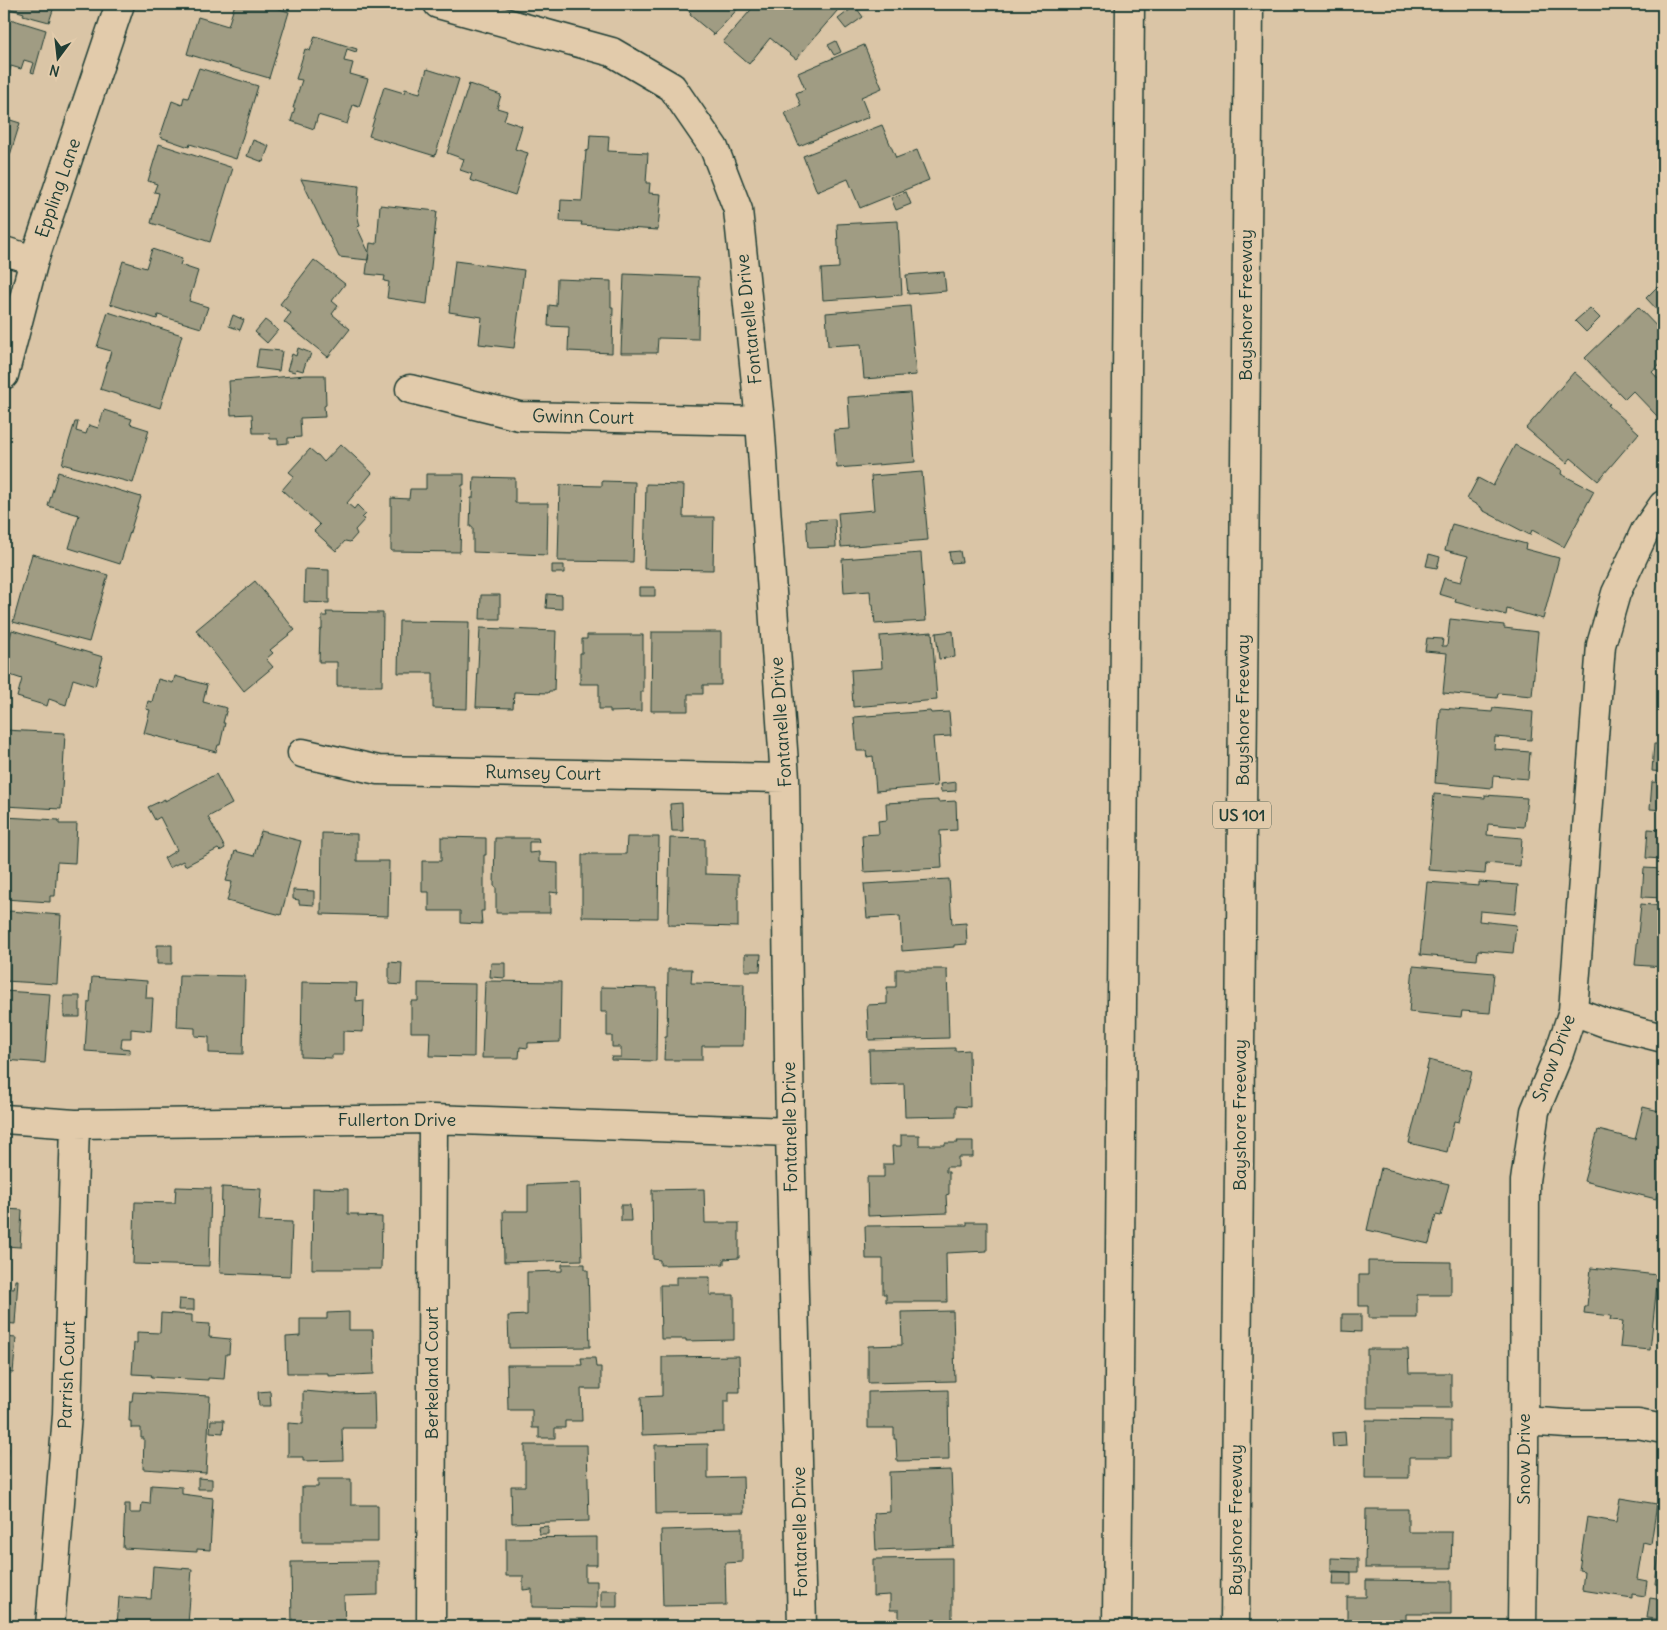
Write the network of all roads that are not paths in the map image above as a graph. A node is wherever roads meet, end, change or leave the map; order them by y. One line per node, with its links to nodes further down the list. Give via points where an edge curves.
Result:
1 (120, 4): 6 (main road, Eppling Lane)
2 (438, 4): 9 (main road, Fontanelle Drive, via 612,52 672,87 714,148 738,210)
3 (1130, 4): 24 (main road)
4 (1249, 4): 25 (main road, Bayshore Freeway / US 101)
5 (4, 251): 6 (main road)
6 (34, 260): 7 (main road, Eppling Lane)
7 (4, 375)
8 (410, 389): 9 (main road, Gwinn Court, via 519,416)
9 (760, 421): 12 (main road, Fontanelle Drive)
10 (1663, 505): 13 (main road, Snow Drive, via 1645,531 1616,593 1601,645)
11 (302, 753): 12 (main road, Rumsey Court, via 378,770)
12 (785, 778): 18 (main road, Fontanelle Drive)
13 (1573, 1011): 14 (main road); 19 (main road, Snow Drive, via 1535,1111 1525,1181)
14 (1663, 1038)
15 (4, 1119): 17 (main road, Fullerton Drive)
16 (433, 1119): 17 (main road, Fullerton Drive); 18 (main road, Fullerton Drive); 22 (main road, Berkeland Court)
17 (75, 1124): 21 (main road, Parrish Court, via 67,1415)
18 (790, 1132): 23 (main road, Fontanelle Drive)
19 (1524, 1420): 20 (main road, via 1638,1424); 26 (main road, Snow Drive)
20 (1663, 1429)
21 (50, 1626)
22 (431, 1626)
23 (802, 1626)
24 (1117, 1626)
25 (1235, 1626)
26 (1522, 1626)

